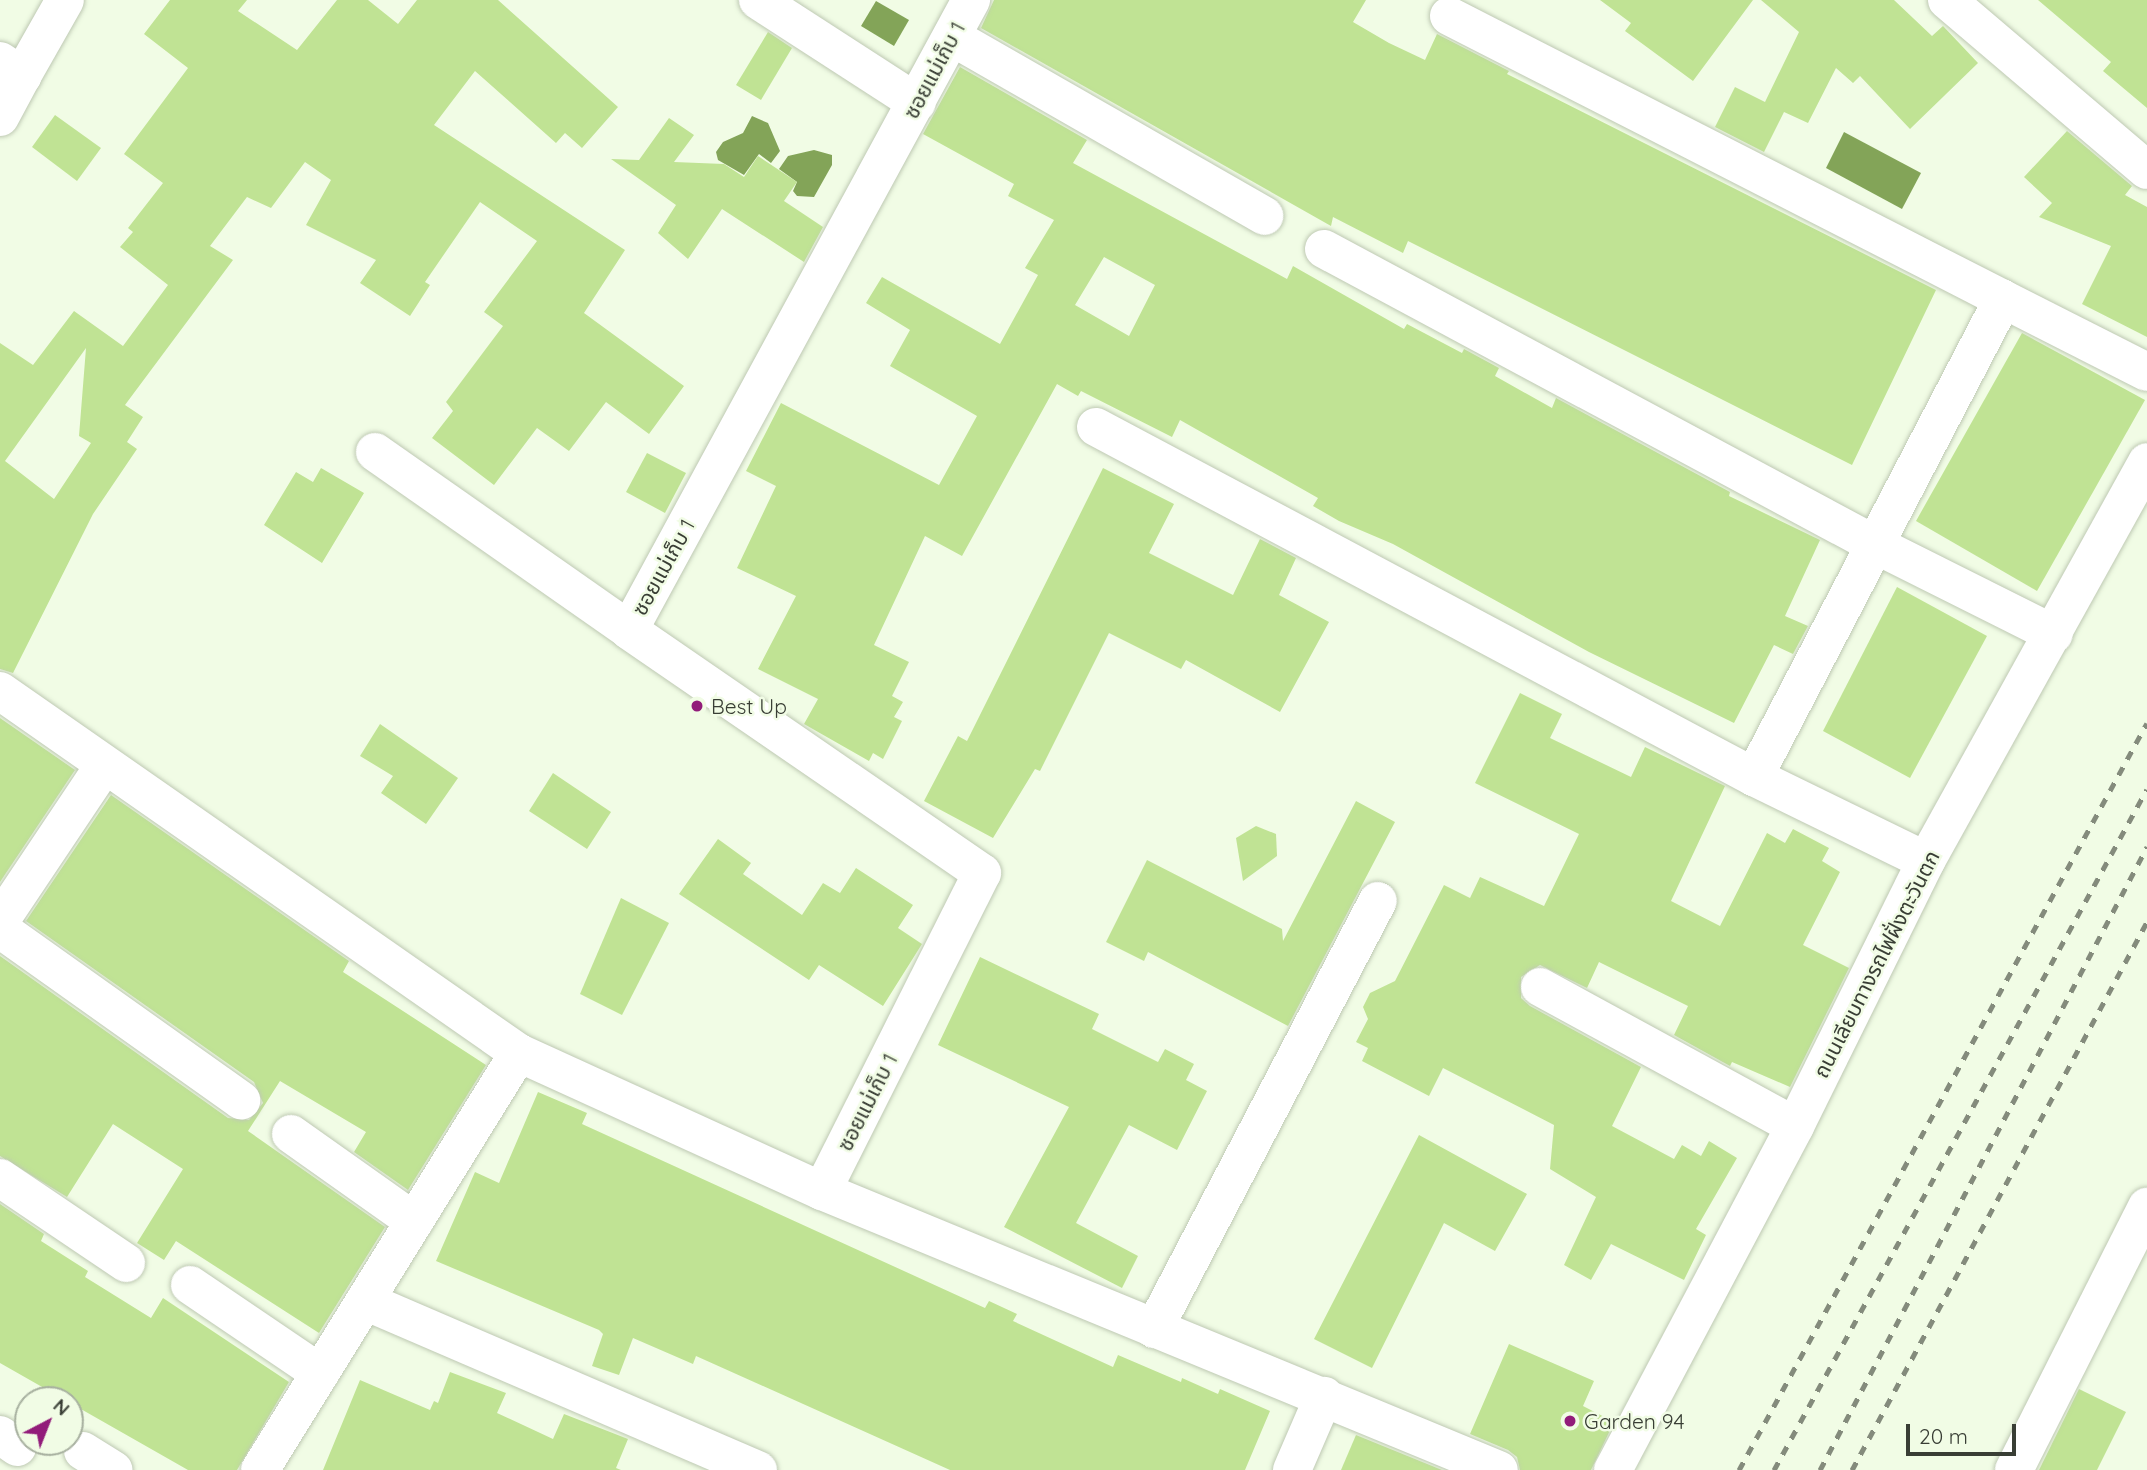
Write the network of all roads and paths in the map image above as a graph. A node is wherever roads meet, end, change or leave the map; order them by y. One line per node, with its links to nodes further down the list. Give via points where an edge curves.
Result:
1 (65, 0): 7 (street)
2 (758, 0): 8 (street)
3 (971, 0): 6 (street, ซอยแม่เก็บ 1)
4 (1947, 0): 10 (street)
5 (1450, 16): 13 (street)
6 (952, 37): 8 (street, ซอยแม่เก็บ 1); 11 (street)
7 (11, 69): 9 (street)
8 (917, 103): 19 (street, ซอยแม่เก็บ 1)
9 (0, 117)
10 (2147, 170)
11 (1264, 216)
12 (1324, 249): 18 (street)
13 (2003, 299): 14 (street); 18 (street)
14 (2147, 372)
15 (1096, 427): 23 (street)
16 (375, 452): 19 (street)
17 (2147, 462): 20 (street, ถนนเลียบทางรถไฟฝั่งตะวันตก)
18 (1874, 544): 20 (street); 23 (street)
19 (629, 630): 34 (street, ซอยแม่เก็บ 1, via 982,873)
20 (2054, 634): 24 (street, ถนนเลียบทางรถไฟฝั่งตะวันตก)
21 (0, 691): 22 (street)
22 (103, 767): 26 (street); 29 (street)
23 (1754, 777): 24 (street)
24 (1926, 861): 31 (street, ถนนเลียบทางรถไฟฝั่งตะวันตก)
25 (1378, 901): 40 (street)
26 (0, 921)
27 (0, 929): 30 (street)
28 (1540, 987): 31 (street)
29 (519, 1053): 34 (street); 36 (street)
30 (241, 1100)
31 (1795, 1126): 47 (street, ถนนเลียบทางรถไฟฝั่งตะวันตก)
32 (290, 1134): 36 (street)
33 (0, 1178): 37 (street)
34 (822, 1191): 40 (street)
35 (2147, 1207): 48 (street)
36 (414, 1221): 39 (street)
37 (126, 1263)
38 (190, 1285): 41 (street)
39 (365, 1301): 41 (street); 44 (street)
40 (1154, 1329): 42 (street)
41 (320, 1373): 43 (street)
42 (1324, 1396): 45 (street); 46 (street)
43 (263, 1469)
44 (758, 1470)
45 (1292, 1470)
46 (1499, 1470)
47 (1613, 1470)
48 (2014, 1470)

